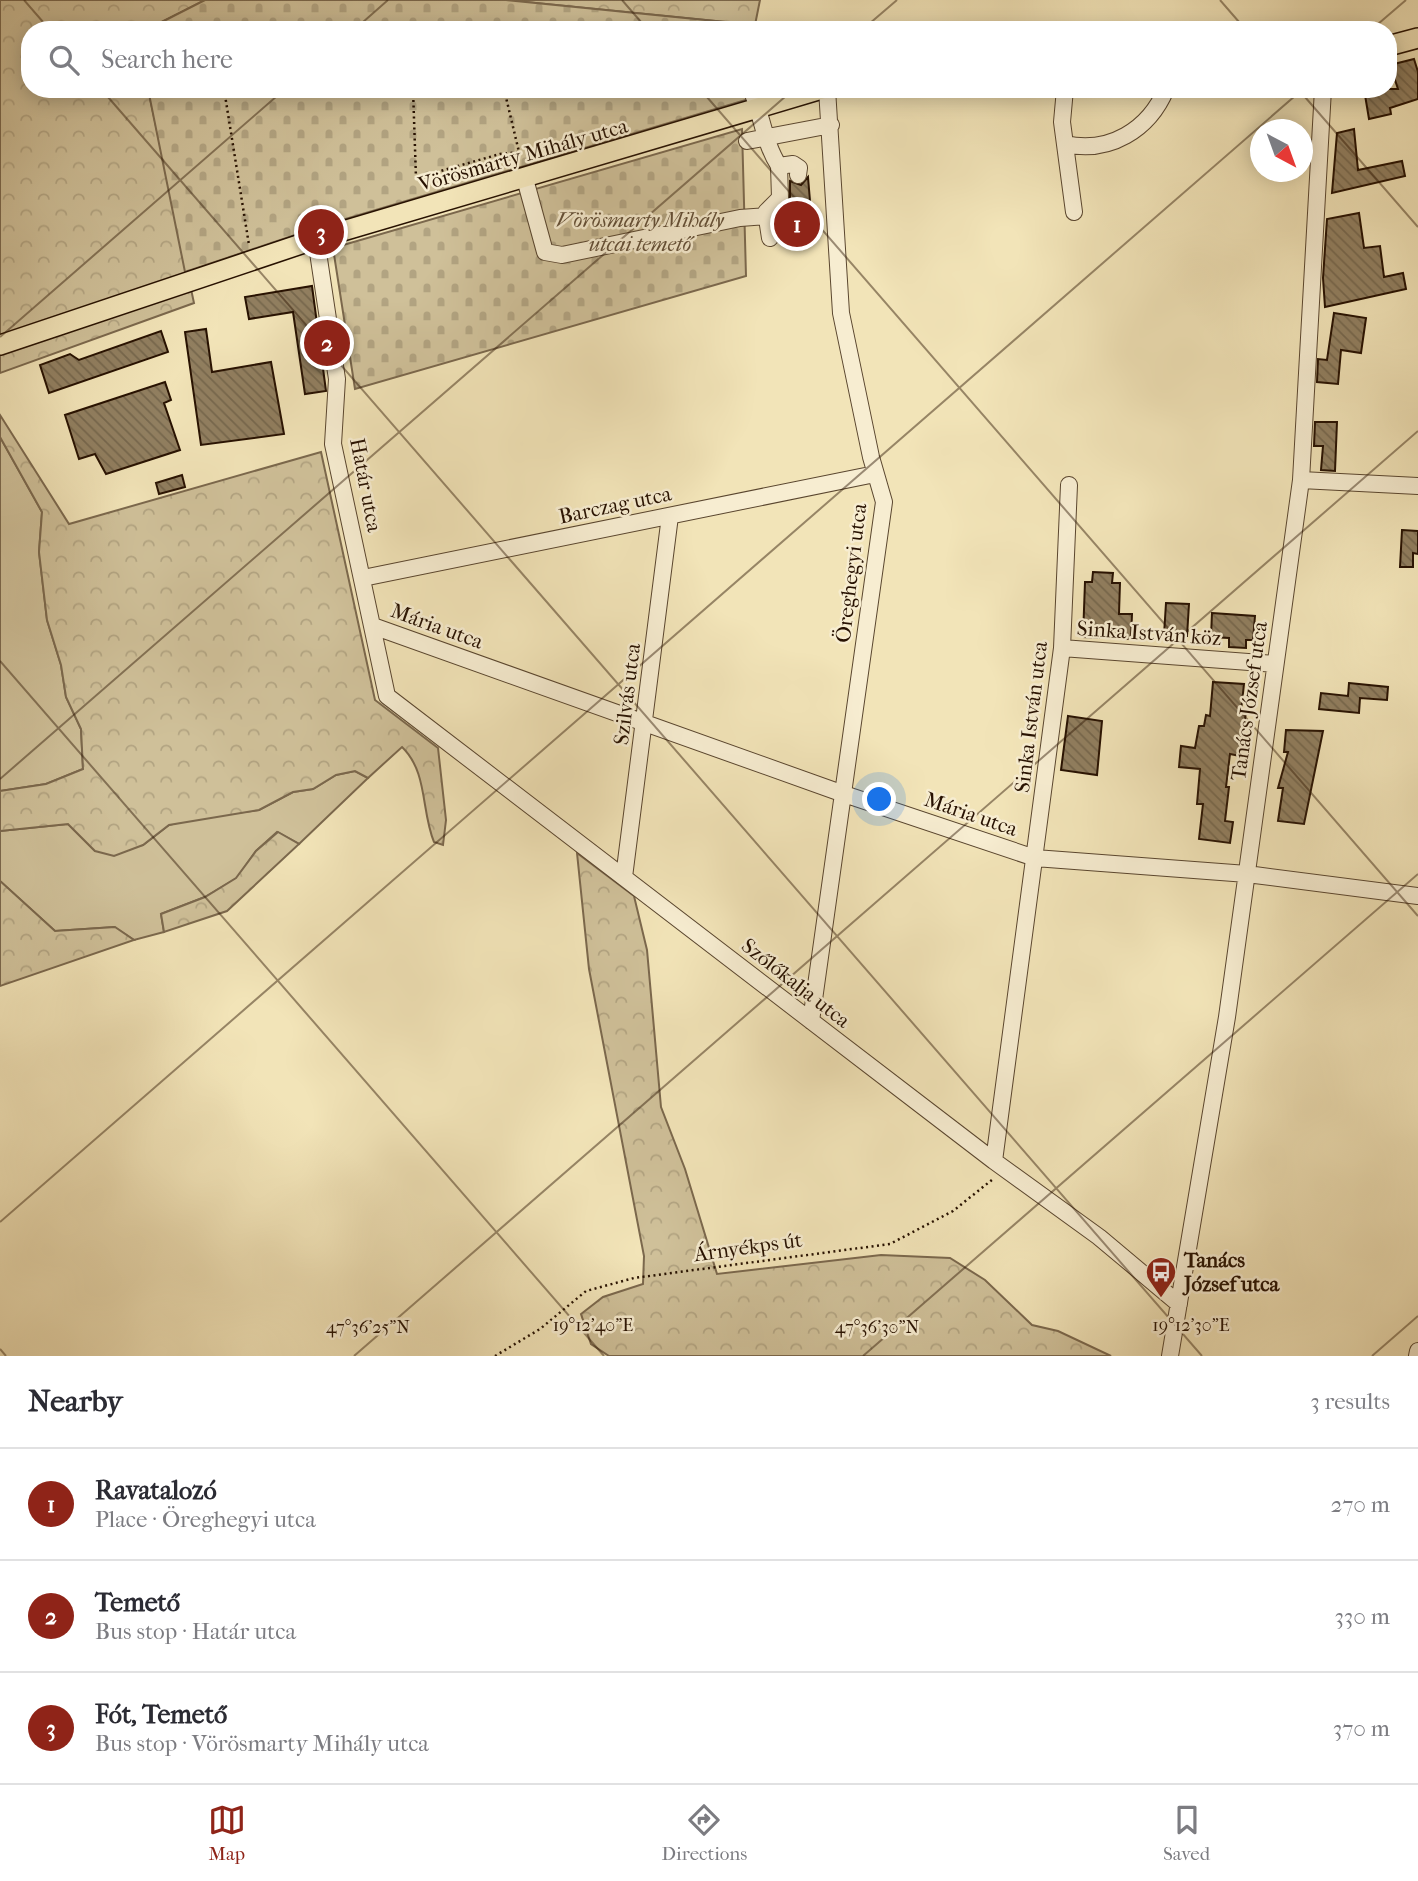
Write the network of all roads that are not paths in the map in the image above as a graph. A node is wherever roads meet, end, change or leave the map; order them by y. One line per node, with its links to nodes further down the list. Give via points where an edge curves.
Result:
1 (1418, 38): 2 (main road)
2 (1397, 44)
3 (754, 98): 9 (street)
4 (793, 98): 9 (main road, Vörösmarty Mihály utca)
5 (826, 98): 10 (street, Öreghegyi utca)
6 (1064, 98): 13 (street)
7 (1162, 98): 13 (street, via 1157,111 1128,134 1102,146)
8 (1322, 98): 23 (street, Tanács József utca)
9 (758, 108): 11 (street); 16 (main road, Vörösmarty Mihály utca)
10 (831, 125): 11 (street); 22 (street, Öreghegyi utca, via 841,313)
11 (766, 138): 12 (street); 14 (street)
12 (747, 141)
13 (1065, 144): 17 (street)
14 (779, 166): 15 (street, via 793,164 799,168); 18 (street, via 780,198)
15 (798, 175)
16 (525, 179): 18 (street, via 545,252 562,255); 19 (main road, Vörösmarty Mihály utca)
17 (1074, 212)
18 (766, 216): 20 (street)
19 (316, 239): 21 (main road, Vörösmarty Mihály utca); 27 (street, Határ utca, via 337,379 333,444)
20 (770, 239)
21 (0, 345)
22 (875, 474): 26 (street, Barczag utca); 33 (street, Öreghegyi utca, via 884,502)
23 (1301, 480): 25 (street); 30 (street, Tanács József utca)
24 (1069, 485): 29 (street, Sinka István utca)
25 (1418, 486)
26 (670, 516): 27 (street, Barczag utca); 32 (street, Szilvás utca)
27 (363, 578): 28 (street, Határ utca)
28 (373, 626): 31 (street, Határ utca); 32 (street, Mária utca)
29 (1062, 648): 30 (street, Sinka István köz); 34 (street, Sinka István utca)
30 (1274, 664): 35 (street, Tanács József utca)
31 (387, 696): 36 (street, Szőlőkalja utca)
32 (646, 723): 33 (street, Mária utca); 36 (street, Szilvás utca)
33 (841, 793): 34 (street, Mária utca); 38 (street, Öreghegyi utca)
34 (1035, 858): 35 (street, Mária utca); 39 (street, Sinka István utca)
35 (1247, 874): 37 (street, Mária utca); 40 (street, Tanács József utca)
36 (624, 877): 38 (street, Szőlőkalja utca)
37 (1418, 896)
38 (811, 1021): 39 (street, Szőlőkalja utca)
39 (999, 1165): 40 (street, Szőlőkalja utca, via 1099,1237)
40 (1179, 1304): 41 (street, Tanács József utca)
41 (1170, 1356)

